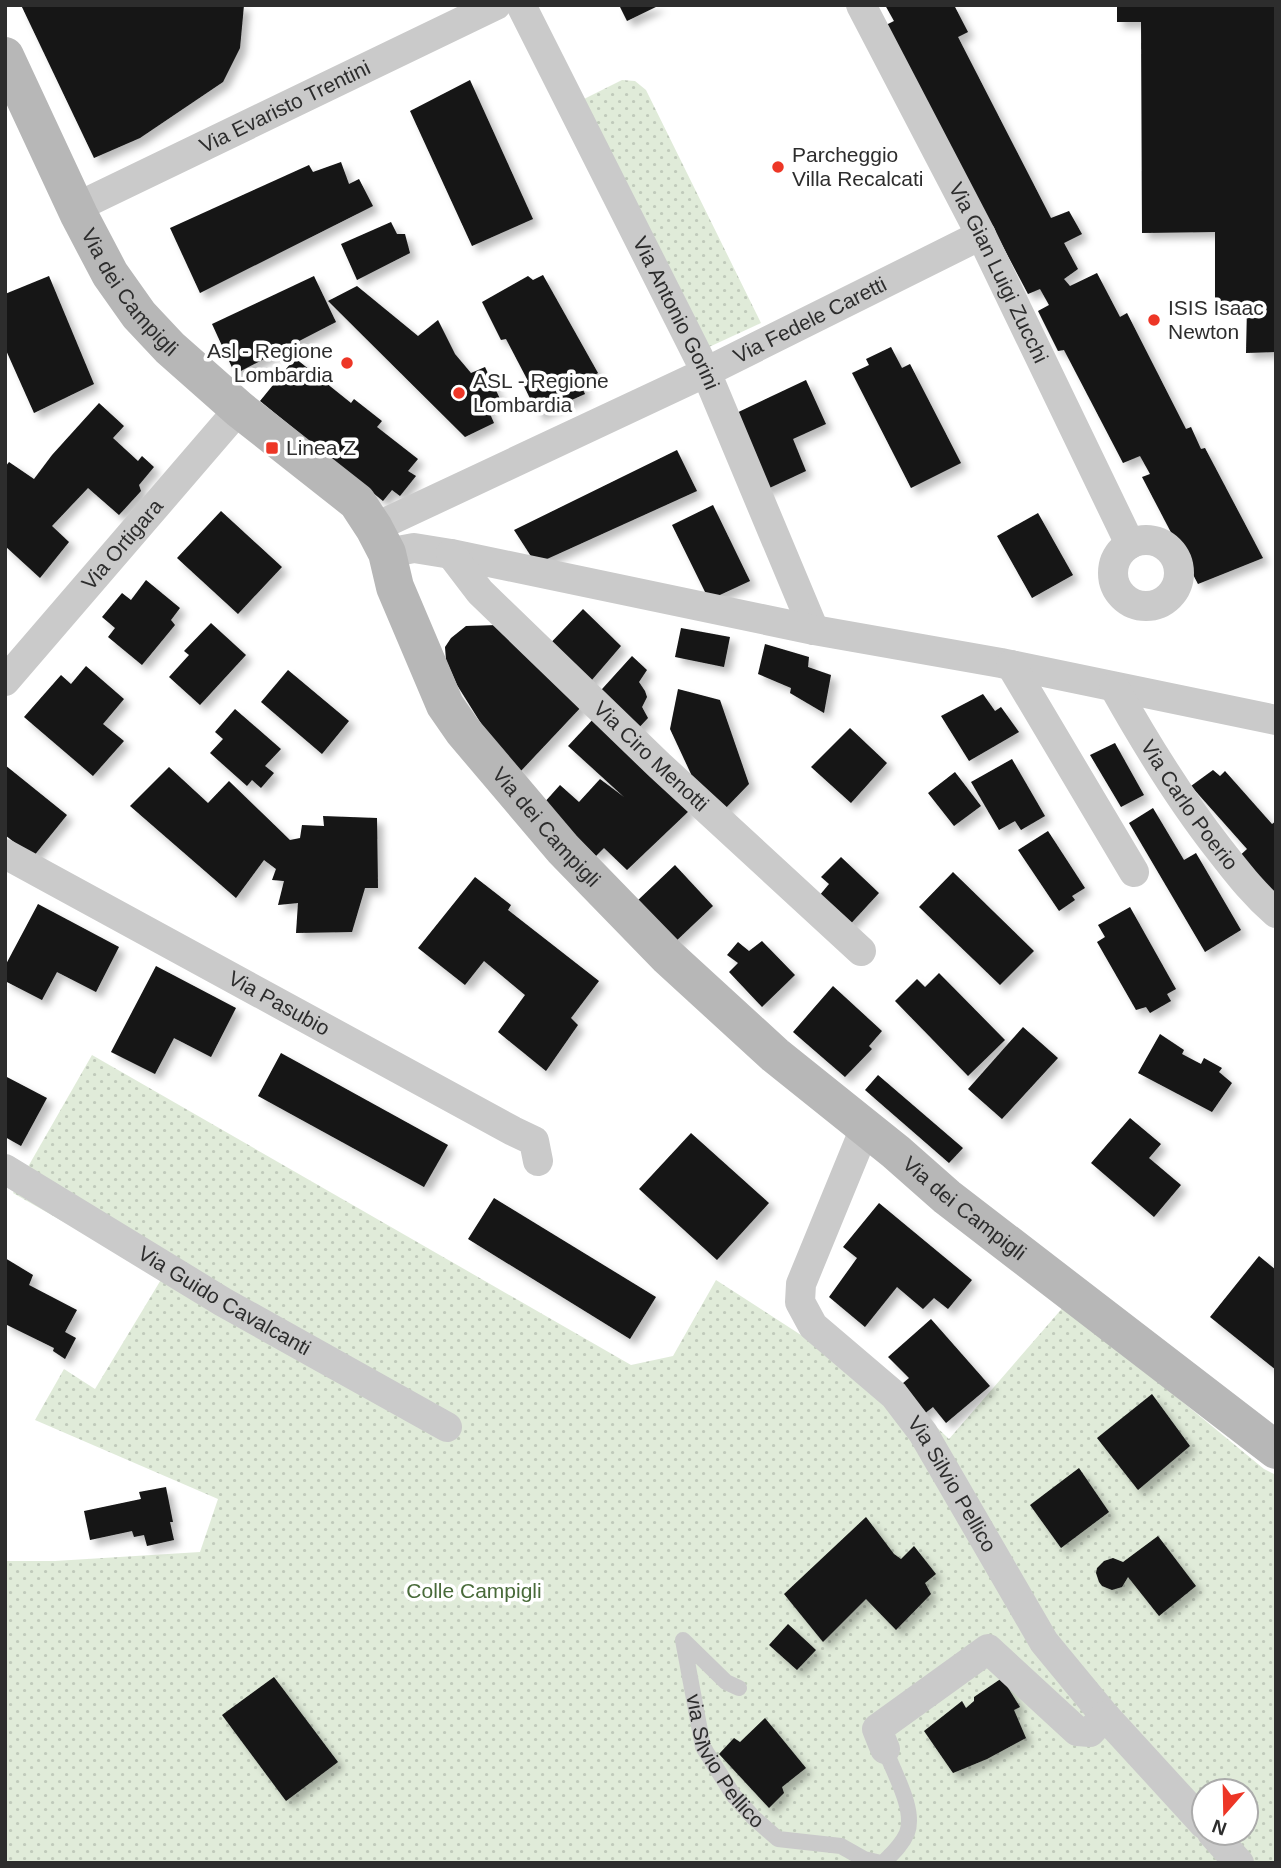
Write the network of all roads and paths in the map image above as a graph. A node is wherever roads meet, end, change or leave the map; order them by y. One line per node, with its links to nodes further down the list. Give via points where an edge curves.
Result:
1 (496, 5): 5 (street, Via Evaristo Trentini)
2 (522, 5): 7 (street, Via Antonio Gorini)
3 (861, 5): 6 (street, Via Gian Luigi Zucchi)
4 (5, 55): 5 (street, Via dei Campigli)
5 (75, 208): 8 (street, Via dei Campigli, via 110,274 139,315)
6 (981, 235): 7 (street, Via Fedele Caretti); 10 (street, Via Gian Luigi Zucchi)
7 (706, 372): 9 (street, Via Fedele Caretti); 12 (street, Via Antonio Gorini)
8 (239, 409): 9 (street, Via dei Campigli, via 357,502); 14 (street, Via Ortigara)
9 (380, 541): 11 (street); 21 (street, Via dei Campigli, via 445,705 464,731 563,849 668,957 775,1055)
10 (1130, 544)
11 (451, 554): 12 (street); 20 (street, Via Ciro Menotti, via 480,592)
12 (814, 630): 13 (street)
13 (1011, 665): 15 (street); 18 (street)
14 (5, 681)
15 (1114, 687): 16 (street); 19 (street, Via Carlo Poerio, via 1196,820 1254,894)
16 (1276, 720)
17 (5, 853): 22 (street, Via Pasubio, via 534,1141)
18 (1134, 872)
19 (1276, 913)
20 (861, 951)
21 (865, 1128): 25 (street, Via dei Campigli, via 947,1197); 27 (street, Via Silvio Pellico, via 801,1284 800,1302 813,1326 894,1395 923,1433 1044,1642)
22 (538, 1161)
23 (5, 1169): 24 (street, Via Guido Cavalcanti, via 223,1302)
24 (447, 1427)
25 (1276, 1450)
26 (739, 1688): 31 (lane, via Silvio Pellico, via 726,1682 683,1640 703,1747 734,1796 778,1839 841,1846)
27 (1105, 1716): 28 (street, via Silvio Pellico, via 1090,1732 1077,1731 988,1648 877,1729); 29 (street, Via Silvio Pellico)
28 (885, 1749): 31 (lane, via Silvio Pellico, via 908,1807 908,1831)
29 (1190, 1809)
30 (1225, 1847): 32 (street)
31 (882, 1863)
32 (1239, 1863)

